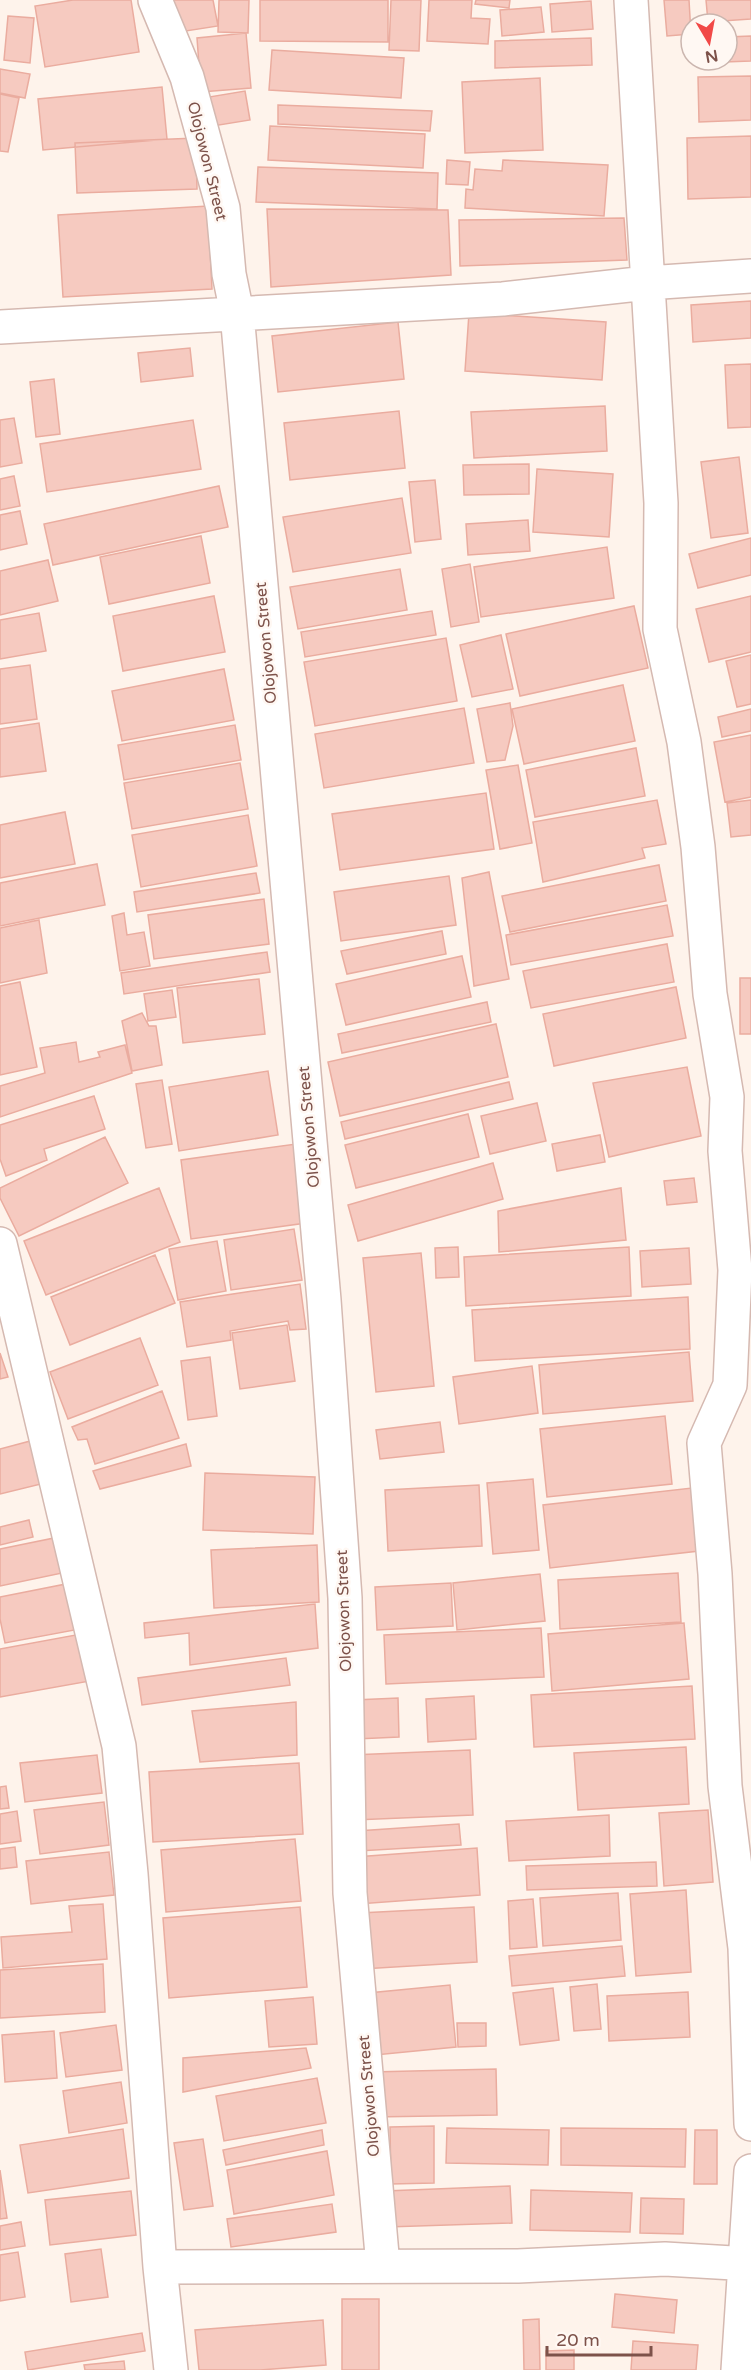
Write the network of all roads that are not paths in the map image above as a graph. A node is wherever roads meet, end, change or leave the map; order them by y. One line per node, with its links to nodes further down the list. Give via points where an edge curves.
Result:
1 (155, 0): 5 (street, Olojowon Street, via 187,77 223,208)
2 (630, 0): 4 (street)
3 (751, 276): 4 (street)
4 (647, 283): 5 (street, via 503,299); 8 (street, via 661,503 660,629 684,742 698,847 710,994 727,1097 725,1151)
5 (237, 313): 6 (street); 12 (street, Olojowon Street, via 324,1300 345,1598 350,1893)
6 (0, 327)
7 (0, 1244): 13 (street, via 119,1746)
8 (740, 1384): 9 (street, via 704,1443 725,1786 745,1948)
9 (751, 2124)
10 (751, 2171): 11 (street)
11 (748, 2264): 12 (street, via 665,2259 518,2266); 15 (street)
12 (383, 2266): 13 (street)
13 (160, 2267): 14 (street)
14 (171, 2370)
15 (738, 2370)

